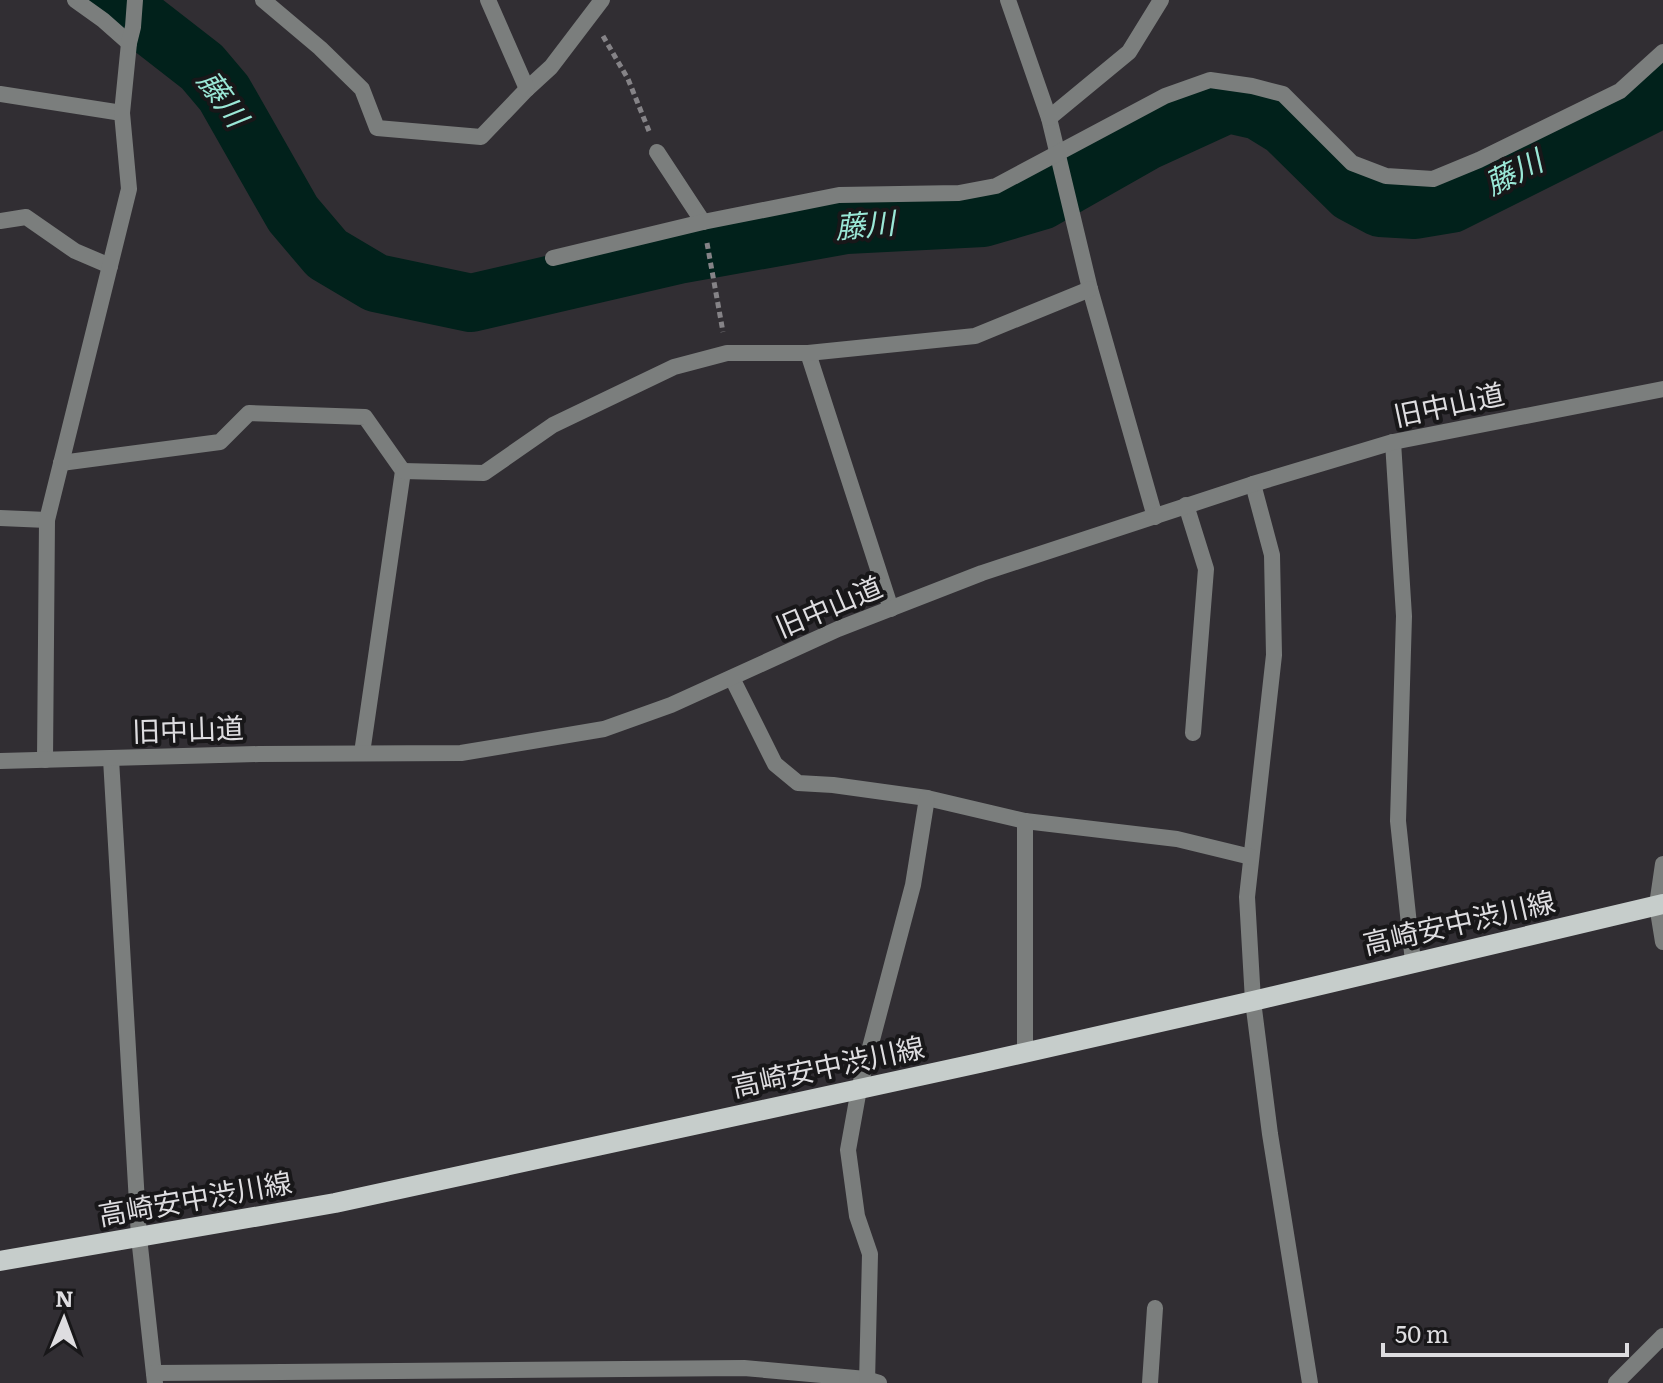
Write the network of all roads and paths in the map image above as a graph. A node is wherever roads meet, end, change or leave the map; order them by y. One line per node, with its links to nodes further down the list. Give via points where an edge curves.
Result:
1 (75, 0): 9 (street)
2 (135, 0): 9 (street)
3 (263, 0): 11 (street, via 362,89 377,128 481,137)
4 (488, 0): 11 (street)
5 (602, 0): 11 (street, via 551,67)
6 (1008, 0): 14 (street)
7 (1161, 0): 14 (street, via 1129,52)
8 (610, 24): 15 (path, via 603,36 628,79)
9 (131, 35): 13 (street)
10 (1663, 52): 16 (street, via 1620,91 1433,179 1386,176 1352,163 1283,94 1210,80 1165,96)
11 (527, 89)
12 (0, 94): 13 (street)
13 (122, 113): 20 (street, via 129,189)
14 (1049, 118): 16 (street)
15 (657, 152): 18 (street)
16 (1058, 154): 18 (street, via 996,186 959,193 839,195); 22 (street)
17 (0, 221): 20 (street, via 26,217 75,251)
18 (703, 222): 19 (street)
19 (553, 258)
20 (110, 266): 27 (street)
21 (711, 267): 23 (path)
22 (1090, 289): 24 (street, via 975,336); 31 (street)
23 (727, 353): 24 (street); 28 (street, via 674,367 553,425 484,473)
24 (808, 353): 34 (street)
25 (1663, 389): 26 (street, 旧中山道)
26 (1393, 442): 29 (street, 旧中山道); 47 (street, via 1404,616 1398,821)
27 (61, 463): 28 (street, via 220,442 249,413 365,417); 33 (street)
28 (403, 471): 37 (street)
29 (1253, 484): 30 (street, 旧中山道); 43 (street, via 1272,555 1274,655)
30 (1186, 505): 31 (street, 旧中山道); 36 (street, via 1206,569)
31 (1155, 517): 34 (street, 旧中山道, via 982,573)
32 (0, 518): 33 (street)
33 (47, 520): 39 (street)
34 (891, 609): 35 (street, 旧中山道)
35 (732, 678): 37 (street, 旧中山道, via 604,729 461,753); 41 (street, via 775,764 798,783)
36 (1193, 733)
37 (362, 753): 38 (street, 旧中山道)
38 (111, 759): 39 (street, 旧中山道); 51 (street)
39 (45, 760): 40 (street, 旧中山道)
40 (0, 761)
41 (927, 798): 42 (street); 50 (street, via 913,885)
42 (1025, 821): 43 (street, via 1177,839); 49 (street)
43 (1251, 857): 48 (street, via 1247,897)
44 (1663, 864): 45 (street)
45 (1660, 905): 46 (street); 47 (main road, 高崎安中渋川線)
46 (1663, 942)
47 (1413, 962): 48 (main road, 高崎安中渋川線)
48 (1253, 1001): 49 (main road, 高崎安中渋川線); 59 (street)
49 (1025, 1052): 50 (main road, 高崎安中渋川線)
50 (859, 1089): 51 (main road, 高崎安中渋川線, via 335,1203); 57 (street, via 848,1150 857,1216 870,1254)
51 (139, 1237): 52 (main road, 高崎安中渋川線); 56 (street)
52 (0, 1261)
53 (1155, 1308): 58 (street)
54 (1663, 1336): 60 (street)
55 (560, 1376): 56 (street); 57 (street, via 744,1368)
56 (155, 1378)
57 (871, 1382)
58 (1150, 1383)
59 (1310, 1383)
60 (1616, 1383)

